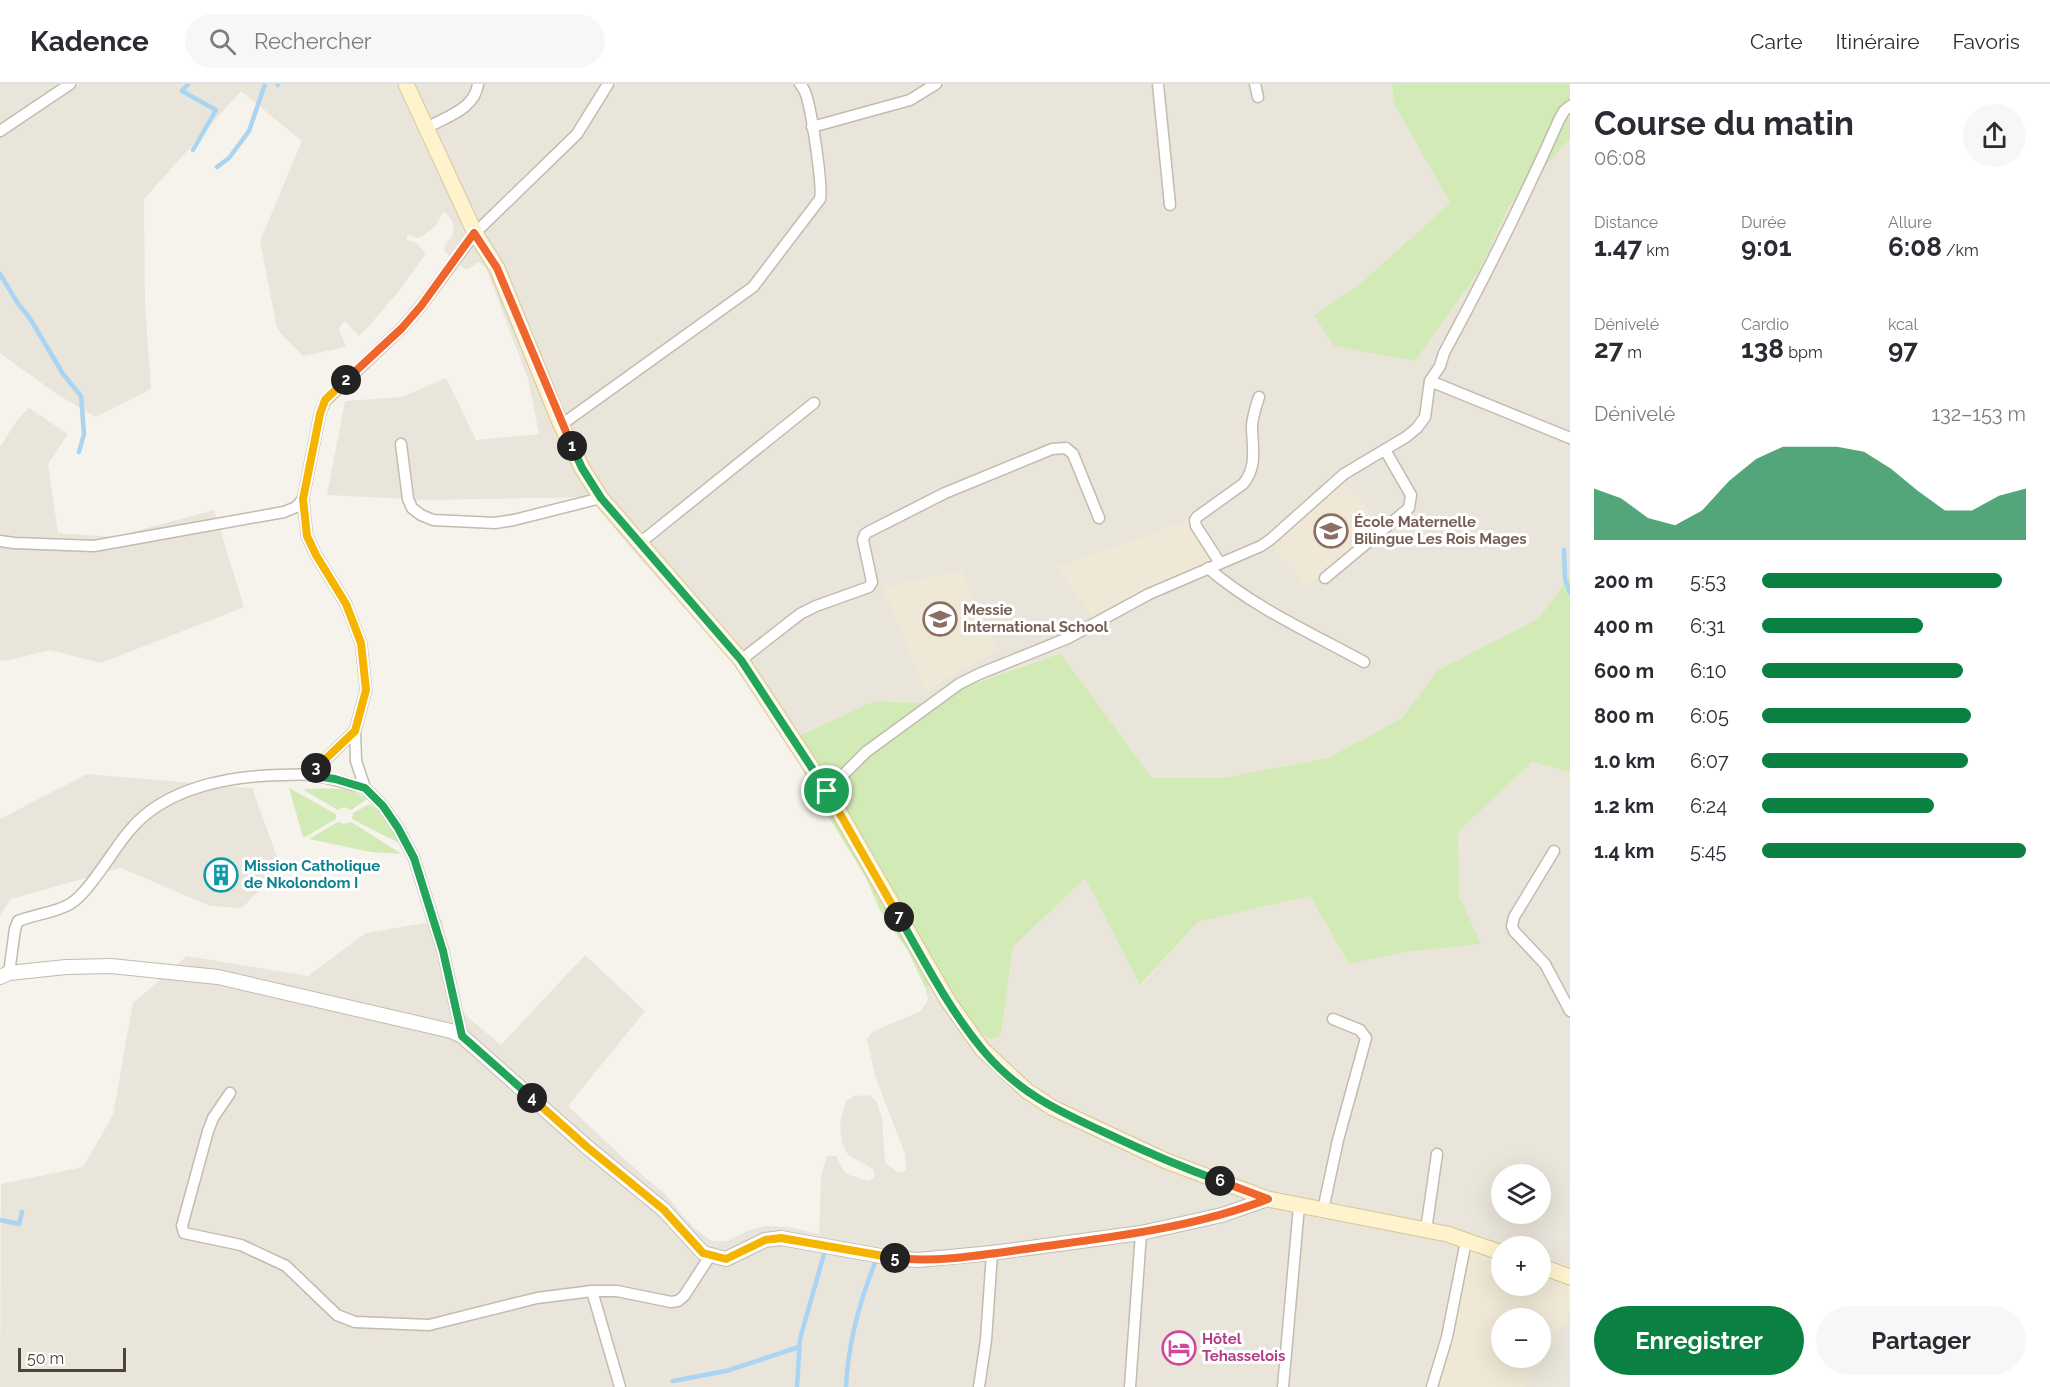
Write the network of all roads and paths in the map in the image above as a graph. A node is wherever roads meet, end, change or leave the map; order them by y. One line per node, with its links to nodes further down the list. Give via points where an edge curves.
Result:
1 (70, 84): 13 (street)
2 (406, 84): 12 (main road)
3 (478, 84): 12 (street, via 468,105)
4 (608, 84): 15 (street, via 577,134)
5 (800, 84): 11 (street, via 806,92)
6 (936, 84): 11 (street, via 910,100)
7 (1158, 84): 14 (street)
8 (1255, 84): 9 (street)
9 (1258, 97)
10 (1570, 106): 16 (street, via 1559,120 1532,182)
11 (812, 127): 19 (street, via 822,187 820,199 760,279)
12 (426, 128): 15 (main road)
13 (0, 130)
14 (1170, 205)
15 (474, 233): 19 (main road, via 497,268); 24 (street, via 402,328 325,400)
16 (1430, 381): 20 (street); 22 (street, via 1425,417 1417,428)
17 (1259, 397): 28 (street, via 1252,422 1254,461 1248,478 1195,520)
18 (814, 403): 27 (street)
19 (561, 425): 23 (main road)
20 (1570, 438)
21 (401, 444): 23 (street, via 408,499 412,508 433,520 495,523)
22 (1385, 450): 28 (street, via 1344,474 1261,546); 30 (street, via 1411,495 1409,508)
23 (601, 498): 27 (main road)
24 (303, 499): 26 (street, via 284,512 94,546); 33 (street, via 307,536 346,604 361,643 366,690)
25 (1099, 518): 31 (street, via 1073,454 1066,448 1052,449 945,493 865,534 872,582 869,587 800,614)
26 (0, 541)
27 (641, 542): 31 (main road)
28 (1220, 563): 29 (street)
29 (1208, 568): 32 (street, via 1267,609); 36 (street, via 1149,594 1068,638 959,684 866,752)
30 (1325, 578)
31 (741, 660): 36 (main road)
32 (1364, 662)
33 (355, 731): 34 (street); 35 (street, via 356,761)
34 (309, 775): 35 (street); 38 (street, via 245,776 165,800 131,828 78,897 63,908 18,921)
35 (365, 788): 41 (street, via 383,806 414,858 443,951)
36 (827, 791): 44 (main road, via 948,1001 990,1057 1027,1091 1053,1108 1166,1161)
37 (1554, 851): 39 (street, via 1512,926 1545,964)
38 (5, 975): 41 (street, via 111,966 218,977 440,1027)
39 (1570, 1011)
40 (1333, 1019): 46 (street, via 1360,1030 1366,1038)
41 (462, 1036): 52 (street, via 664,1210)
42 (230, 1093): 55 (street, via 208,1131 182,1226 184,1233 241,1245 286,1266 337,1316 355,1322 434,1324 537,1298)
43 (1437, 1154): 47 (street)
44 (1268, 1199): 45 (main road); 48 (street, via 1222,1215)
45 (1299, 1206): 46 (main road); 59 (street)
46 (1323, 1210): 47 (main road)
47 (1426, 1230): 49 (main road)
48 (1141, 1233): 51 (street); 58 (street)
49 (1466, 1241): 50 (main road); 60 (street, via 1447,1337)
50 (1491, 1249)
51 (993, 1254): 52 (street, via 906,1260 781,1238 765,1240 726,1259); 57 (street)
52 (710, 1256): 55 (street, via 678,1301)
53 (1551, 1270): 54 (main road)
54 (1570, 1277)
55 (592, 1291): 56 (street)
56 (620, 1387)
57 (979, 1387)
58 (1130, 1387)
59 (1283, 1387)
60 (1432, 1387)

